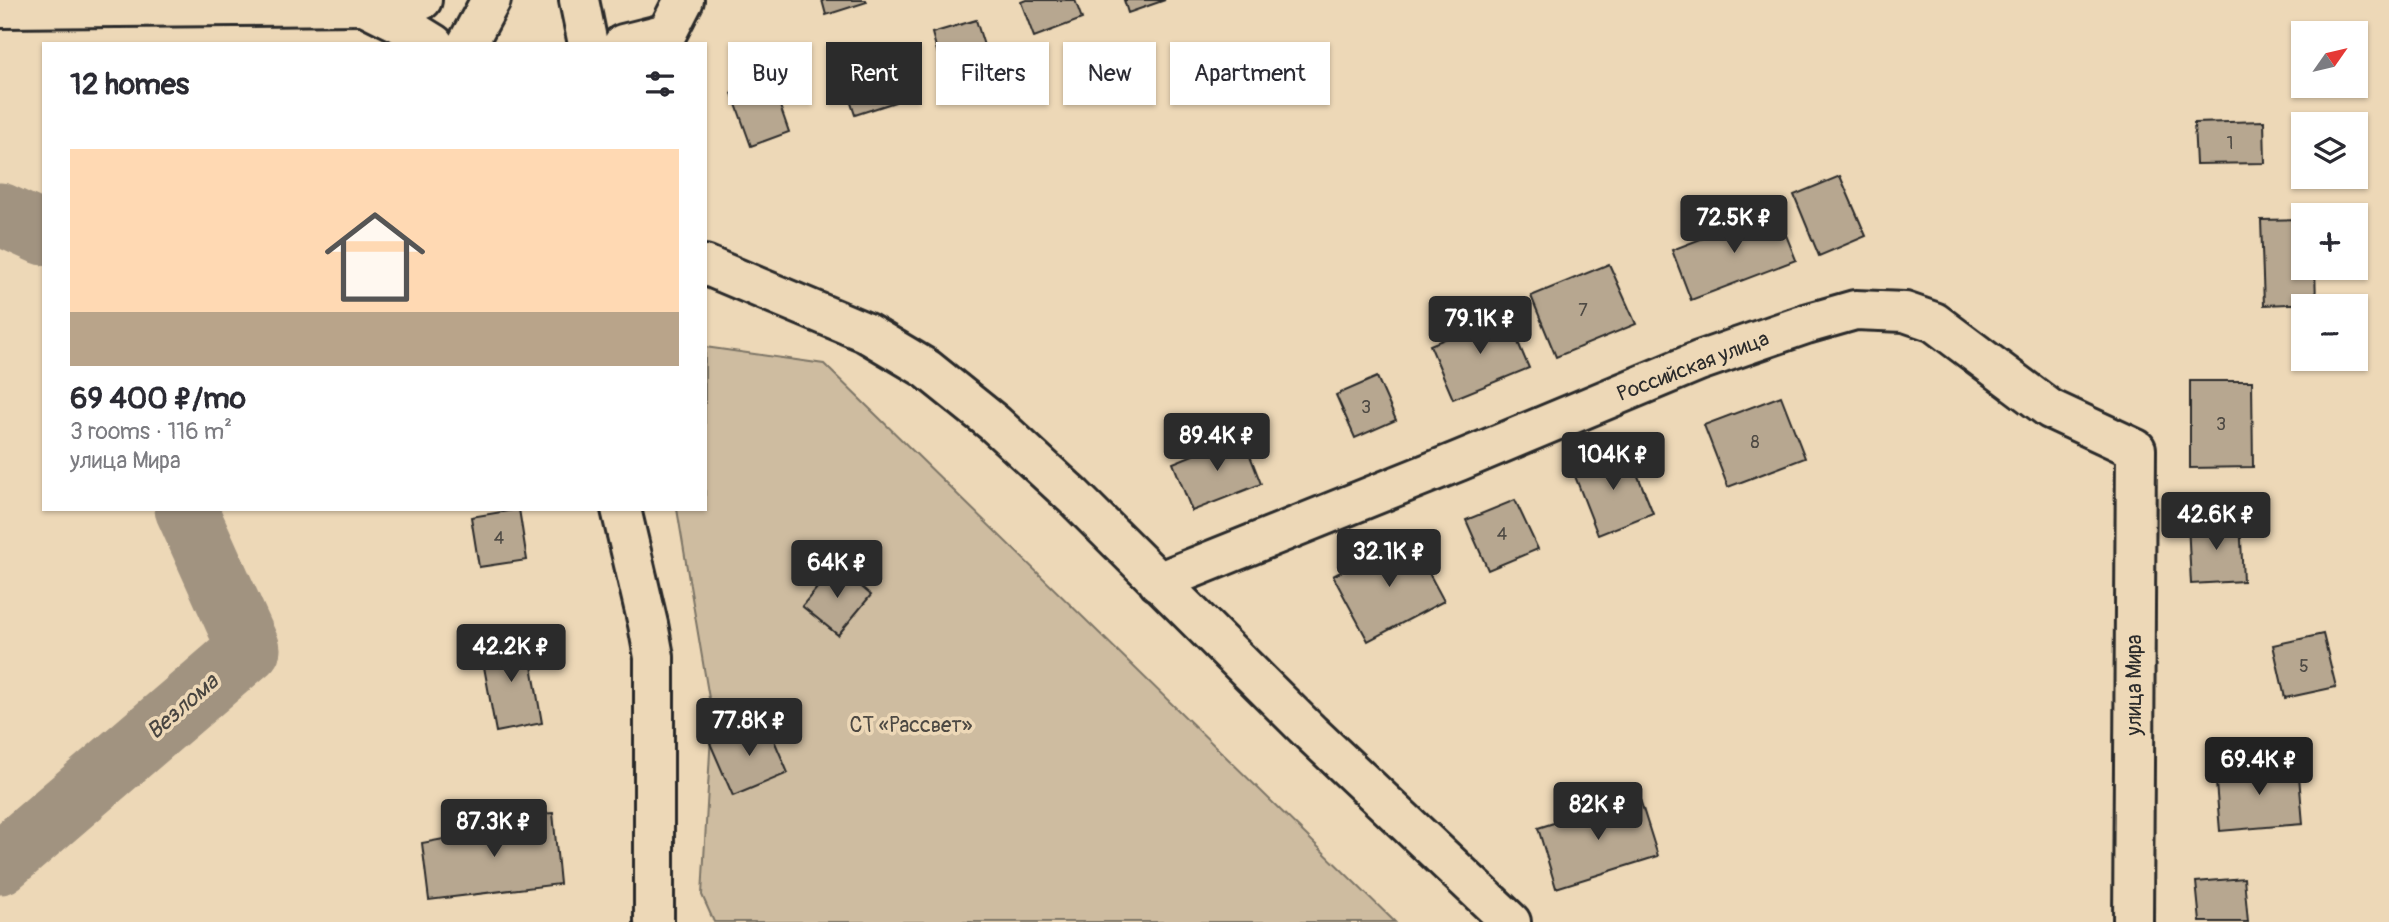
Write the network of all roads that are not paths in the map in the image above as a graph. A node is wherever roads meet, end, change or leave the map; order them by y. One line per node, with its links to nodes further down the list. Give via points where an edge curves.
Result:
1 (422, 0): 5 (street)
2 (491, 0): 8 (street)
3 (579, 0): 9 (street)
4 (684, 0): 10 (street, via 667,33)
5 (364, 5): 6 (street); 7 (street)
6 (0, 8)
7 (431, 42)
8 (468, 42)
9 (588, 42)
10 (631, 42)
11 (707, 266): 14 (street, via 865,332 928,369 994,423)
12 (2136, 449): 14 (street, Российская улица, via 2050,409 1934,322 1905,312 1855,310 1699,361); 17 (street, улица Мира)
13 (621, 511): 15 (street, via 653,657)
14 (1158, 582): 16 (street)
15 (654, 922)
16 (1511, 922)
17 (2133, 922)

